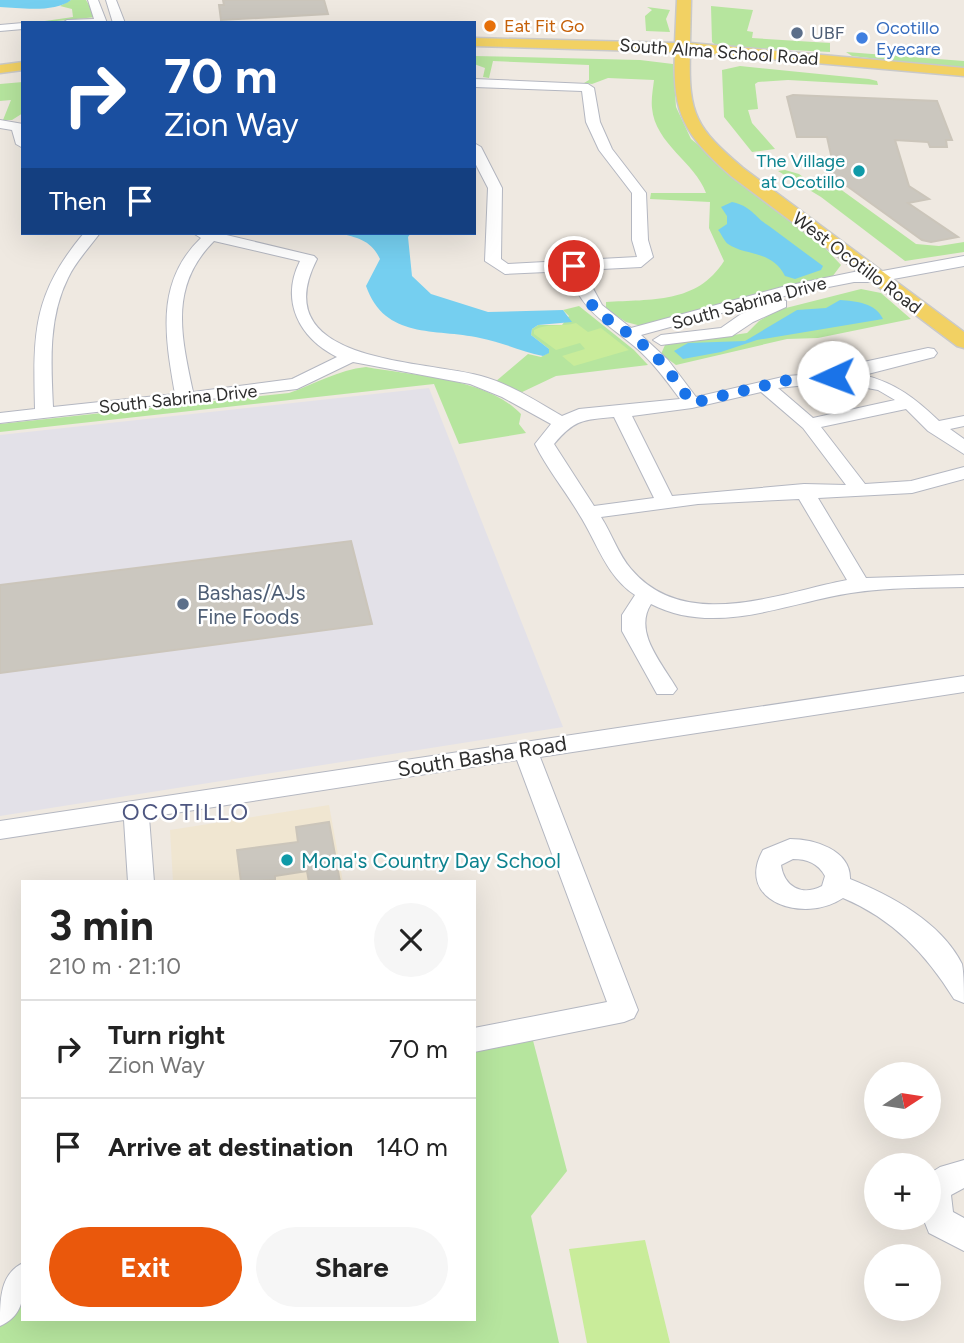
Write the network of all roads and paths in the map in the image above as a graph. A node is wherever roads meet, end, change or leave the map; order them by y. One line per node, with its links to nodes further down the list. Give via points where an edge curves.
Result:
1 (93, 0): 4 (street)
2 (111, 0): 5 (street)
3 (684, 0): 9 (main road, West Ocotillo Road)
4 (100, 21)
5 (118, 21)
6 (702, 30): 10 (main road)
7 (476, 42): 9 (main road, South Alma School Road)
8 (476, 52): 9 (main road, South Alma School Road)
9 (683, 52): 10 (main road, South Alma School Road); 20 (main road, West Ocotillo Road, via 687,118)
10 (702, 57): 13 (main road, South Alma School Road); 17 (main road, South Alma School Road)
11 (21, 66): 12 (main road)
12 (0, 69)
13 (964, 72)
14 (21, 77): 16 (main road)
15 (476, 77): 29 (street, via 588,89 593,122 606,150 639,193 645,257 641,262)
16 (0, 79)
17 (964, 81)
18 (7, 124): 21 (street, via 18,127)
19 (717, 129): 23 (main road, West Ocotillo Road)
20 (698, 134): 23 (main road, via 740,164); 32 (main road, West Ocotillo Road, via 737,172)
21 (21, 137)
22 (476, 154): 24 (street)
23 (756, 168): 31 (main road, West Ocotillo Road)
24 (482, 175): 30 (street, via 497,202 493,261)
25 (90, 235): 46 (street, via 54,285 45,316)
26 (205, 235): 42 (street, via 183,265 172,298)
27 (210, 235): 39 (street, via 309,259 299,276 305,324 326,345)
28 (964, 261): 31 (street)
29 (574, 266): 30 (street); 36 (street, via 581,291 596,312)
30 (505, 269)
31 (900, 273): 32 (street); 34 (main road, West Ocotillo Road)
32 (877, 277): 33 (street, South Sabrina Drive, via 786,291); 35 (street, South Sabrina Drive, via 770,307 726,332); 37 (main road, West Ocotillo Road)
33 (691, 318): 35 (street, via 697,329); 36 (street, South Sabrina Drive)
34 (964, 320)
35 (709, 334): 36 (street, South Sabrina Drive)
36 (634, 339): 44 (street, via 651,351)
37 (964, 342)
38 (928, 353): 40 (street, via 865,367)
39 (350, 357): 42 (street, South Sabrina Drive, via 297,384); 49 (street, via 478,381)
40 (847, 377): 41 (street, via 796,378); 43 (street, via 884,386)
41 (765, 386): 44 (street); 50 (street)
42 (185, 398): 46 (street, South Sabrina Drive)
43 (911, 402): 50 (street); 51 (street)
44 (692, 403): 45 (street)
45 (621, 412): 49 (street, via 579,414); 56 (street)
46 (44, 413): 47 (street, South Sabrina Drive)
47 (0, 418)
48 (964, 421): 51 (street)
49 (562, 423): 57 (street, via 544,444 556,470)
50 (809, 424): 54 (street)
51 (935, 427): 52 (street)
52 (964, 447)
53 (964, 473): 54 (street, via 912,487)
54 (859, 489): 55 (street)
55 (804, 490): 56 (street); 59 (street)
56 (665, 501): 57 (street)
57 (589, 513): 60 (street, via 612,562)
58 (964, 581): 59 (street)
59 (860, 586): 60 (street, via 736,612 694,611)
60 (648, 592): 62 (street, via 633,615 633,631)
61 (964, 684): 63 (street, South Basha Road)
62 (664, 689)
63 (525, 749): 64 (street, South Basha Road); 69 (street, via 624,1010)
64 (136, 809): 65 (street, South Basha Road); 66 (street)
65 (0, 830)
66 (141, 880)
67 (838, 885): 68 (street, via 872,898 922,933)
68 (964, 990)
69 (476, 1040)
70 (964, 1174): 71 (street, via 937,1186 934,1202 940,1222)
71 (964, 1236)
72 (21, 1282): 73 (street)
73 (0, 1309)

